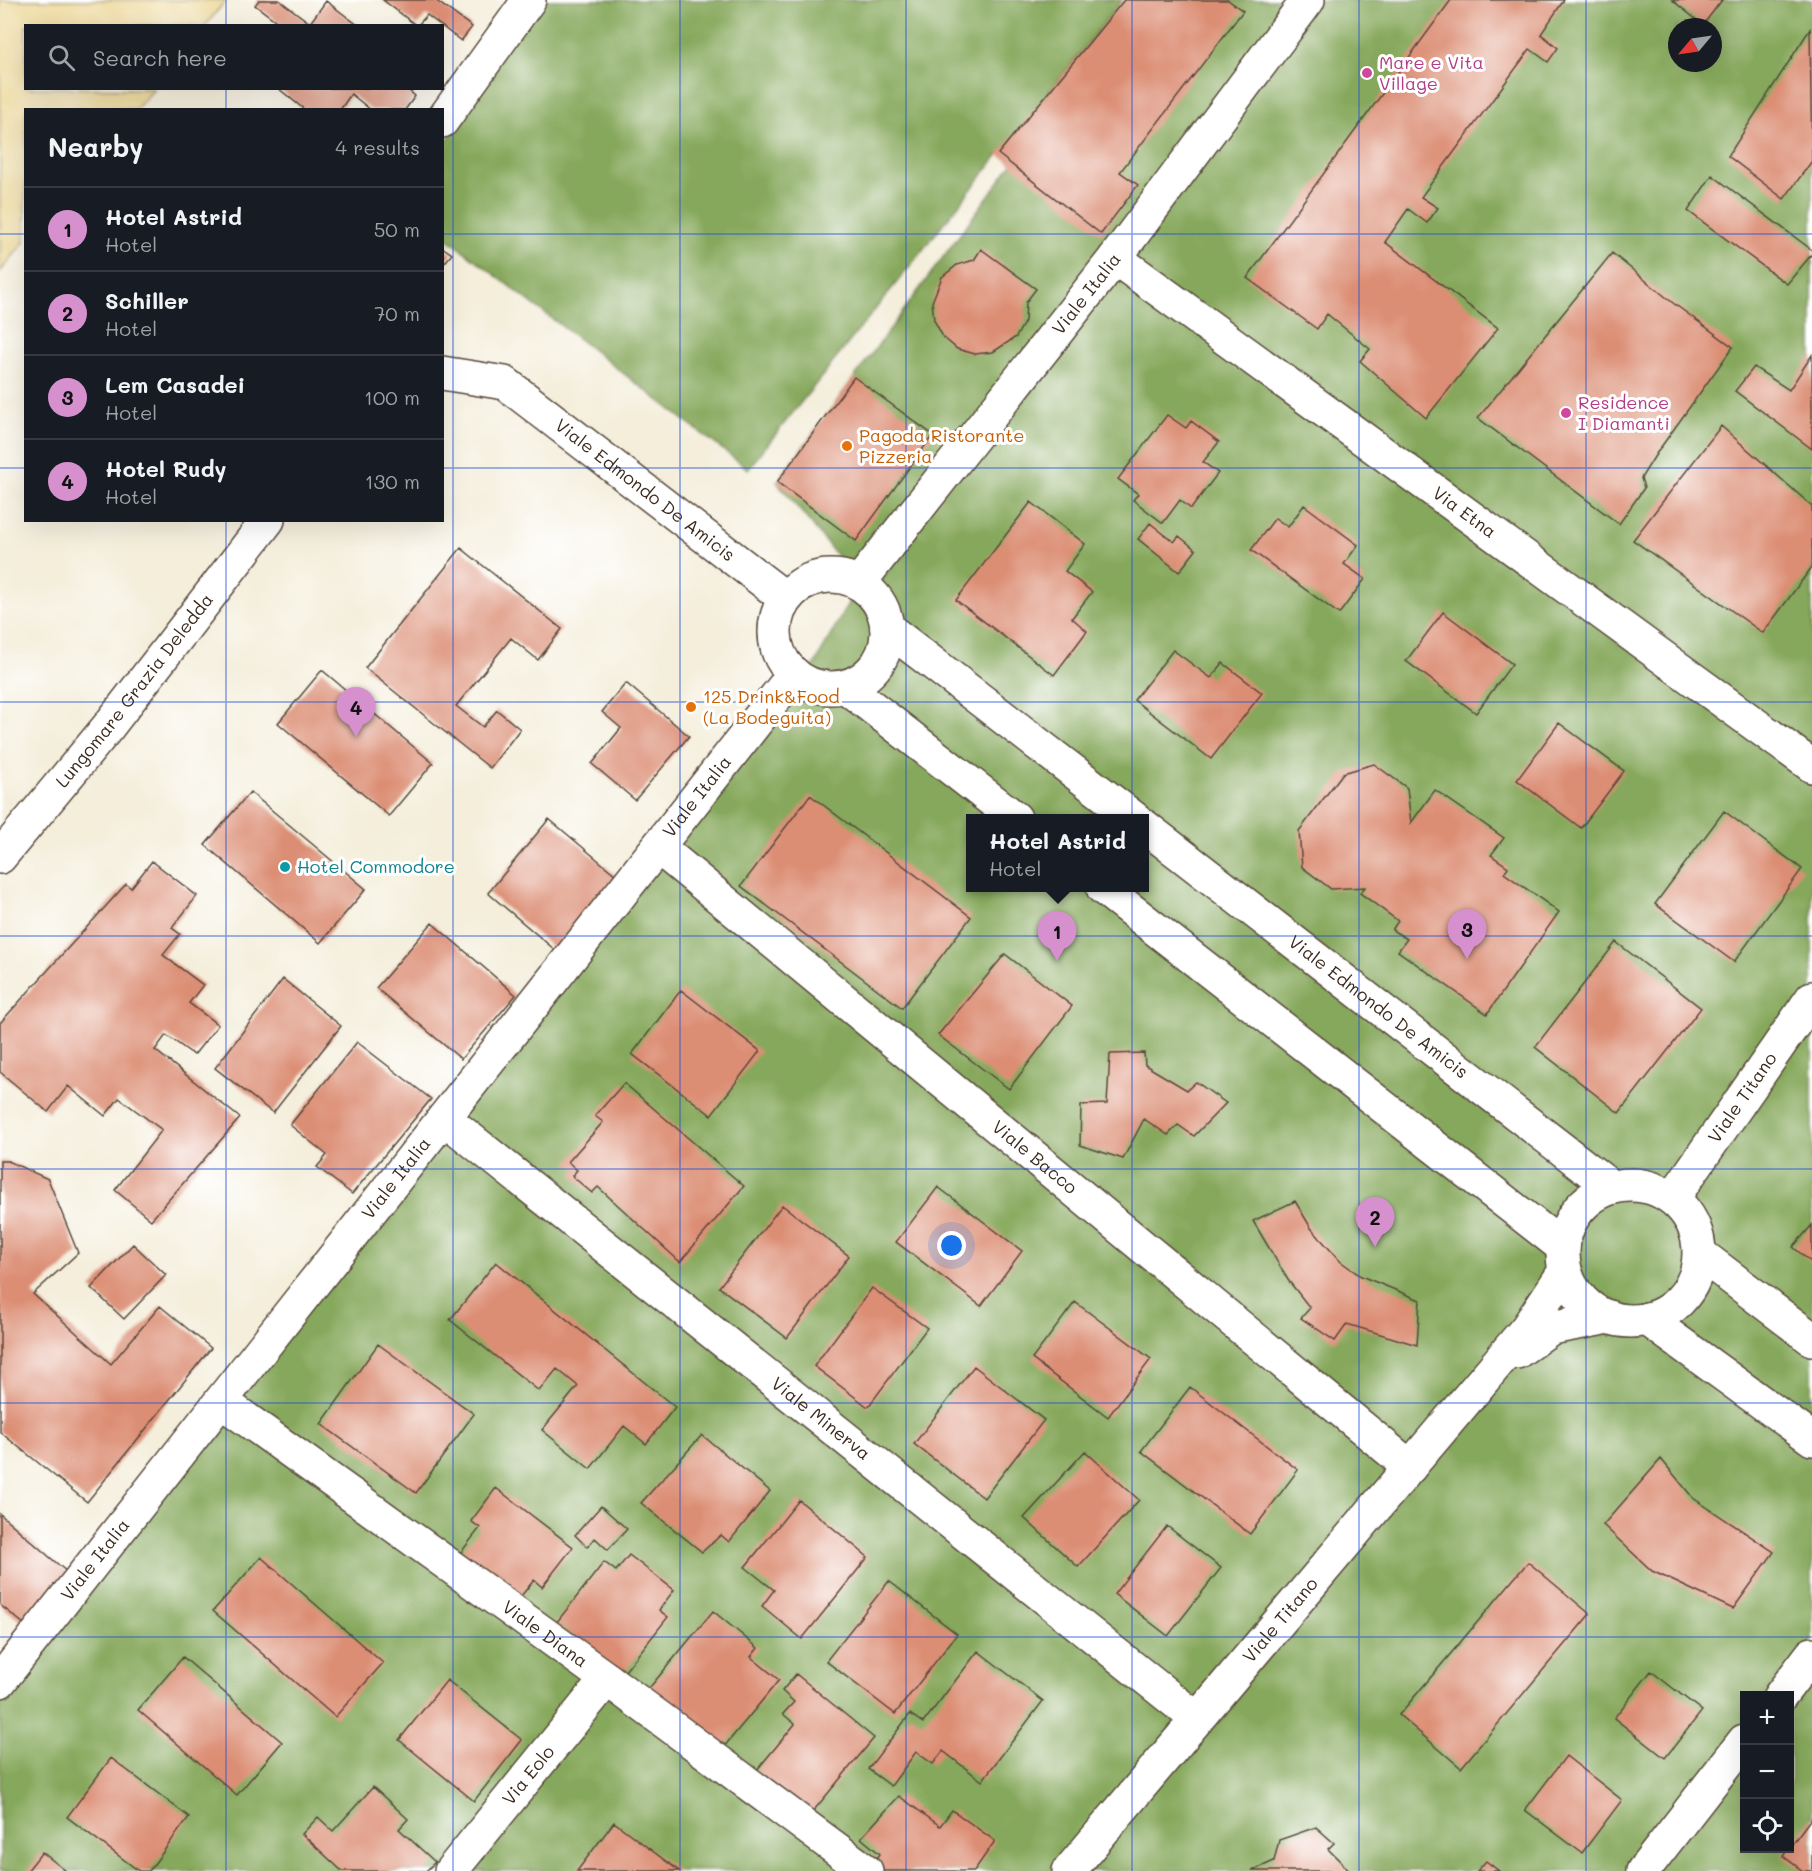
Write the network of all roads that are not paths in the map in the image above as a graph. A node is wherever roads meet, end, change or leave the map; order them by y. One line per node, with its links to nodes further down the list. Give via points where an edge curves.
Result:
1 (529, 0): 3 (street)
2 (1308, 0): 4 (street, Viale Italia)
3 (444, 118)
4 (1115, 258): 7 (street, Viale Italia); 12 (street, Via Etna)
5 (444, 373): 8 (street, Viale Edmondo De Amicis, via 505,383)
6 (266, 522): 17 (street, Lungomare Grazia Deledda, via 108,727)
7 (859, 583): 8 (street, via 828,575 797,586); 9 (street, via 874,595)
8 (785, 598): 10 (street, via 777,613 776,646)
9 (887, 628): 11 (street, via 880,660 866,676); 14 (street)
10 (794, 674): 11 (street, via 818,687); 16 (street, Viale Italia)
11 (846, 687): 13 (street)
12 (1812, 766)
13 (1009, 814)
14 (1128, 814)
15 (1149, 830): 21 (street, Viale Edmondo De Amicis)
16 (658, 847): 20 (street, Viale Italia); 31 (street, Viale Bacco)
17 (0, 857)
18 (1108, 892): 24 (street)
19 (1812, 998): 22 (street, Viale Titano)
20 (444, 1118): 29 (street, Viale Italia); 36 (street, Viale Minerva)
21 (1611, 1187): 22 (street, via 1633,1184 1654,1188); 24 (street, via 1578,1209 1568,1227)
22 (1673, 1198): 23 (street, via 1688,1214 1697,1233)
23 (1700, 1254): 26 (street, via 1696,1276 1685,1296 1668,1311); 27 (street)
24 (1564, 1259): 25 (street, via 1575,1292 1592,1309); 28 (street, Viale Titano, via 1527,1328)
25 (1609, 1317): 26 (street, via 1627,1321); 28 (street, Viale Titano, via 1551,1328)
26 (1647, 1319): 30 (street)
27 (1812, 1339)
28 (1493, 1368): 31 (street, Viale Titano)
29 (221, 1401): 33 (street, Viale Italia); 34 (street, Viale Diana)
30 (1812, 1439)
31 (1410, 1467): 36 (street, Viale Titano)
32 (1812, 1654): 35 (street)
33 (4, 1667)
34 (607, 1679): 38 (street, Via Eolo); 39 (street, Viale Diana)
35 (1783, 1691)
36 (1197, 1719): 40 (street, Viale Titano)
37 (1741, 1745): 41 (street)
38 (451, 1871)
39 (866, 1871)
40 (1069, 1871)
41 (1643, 1871)

